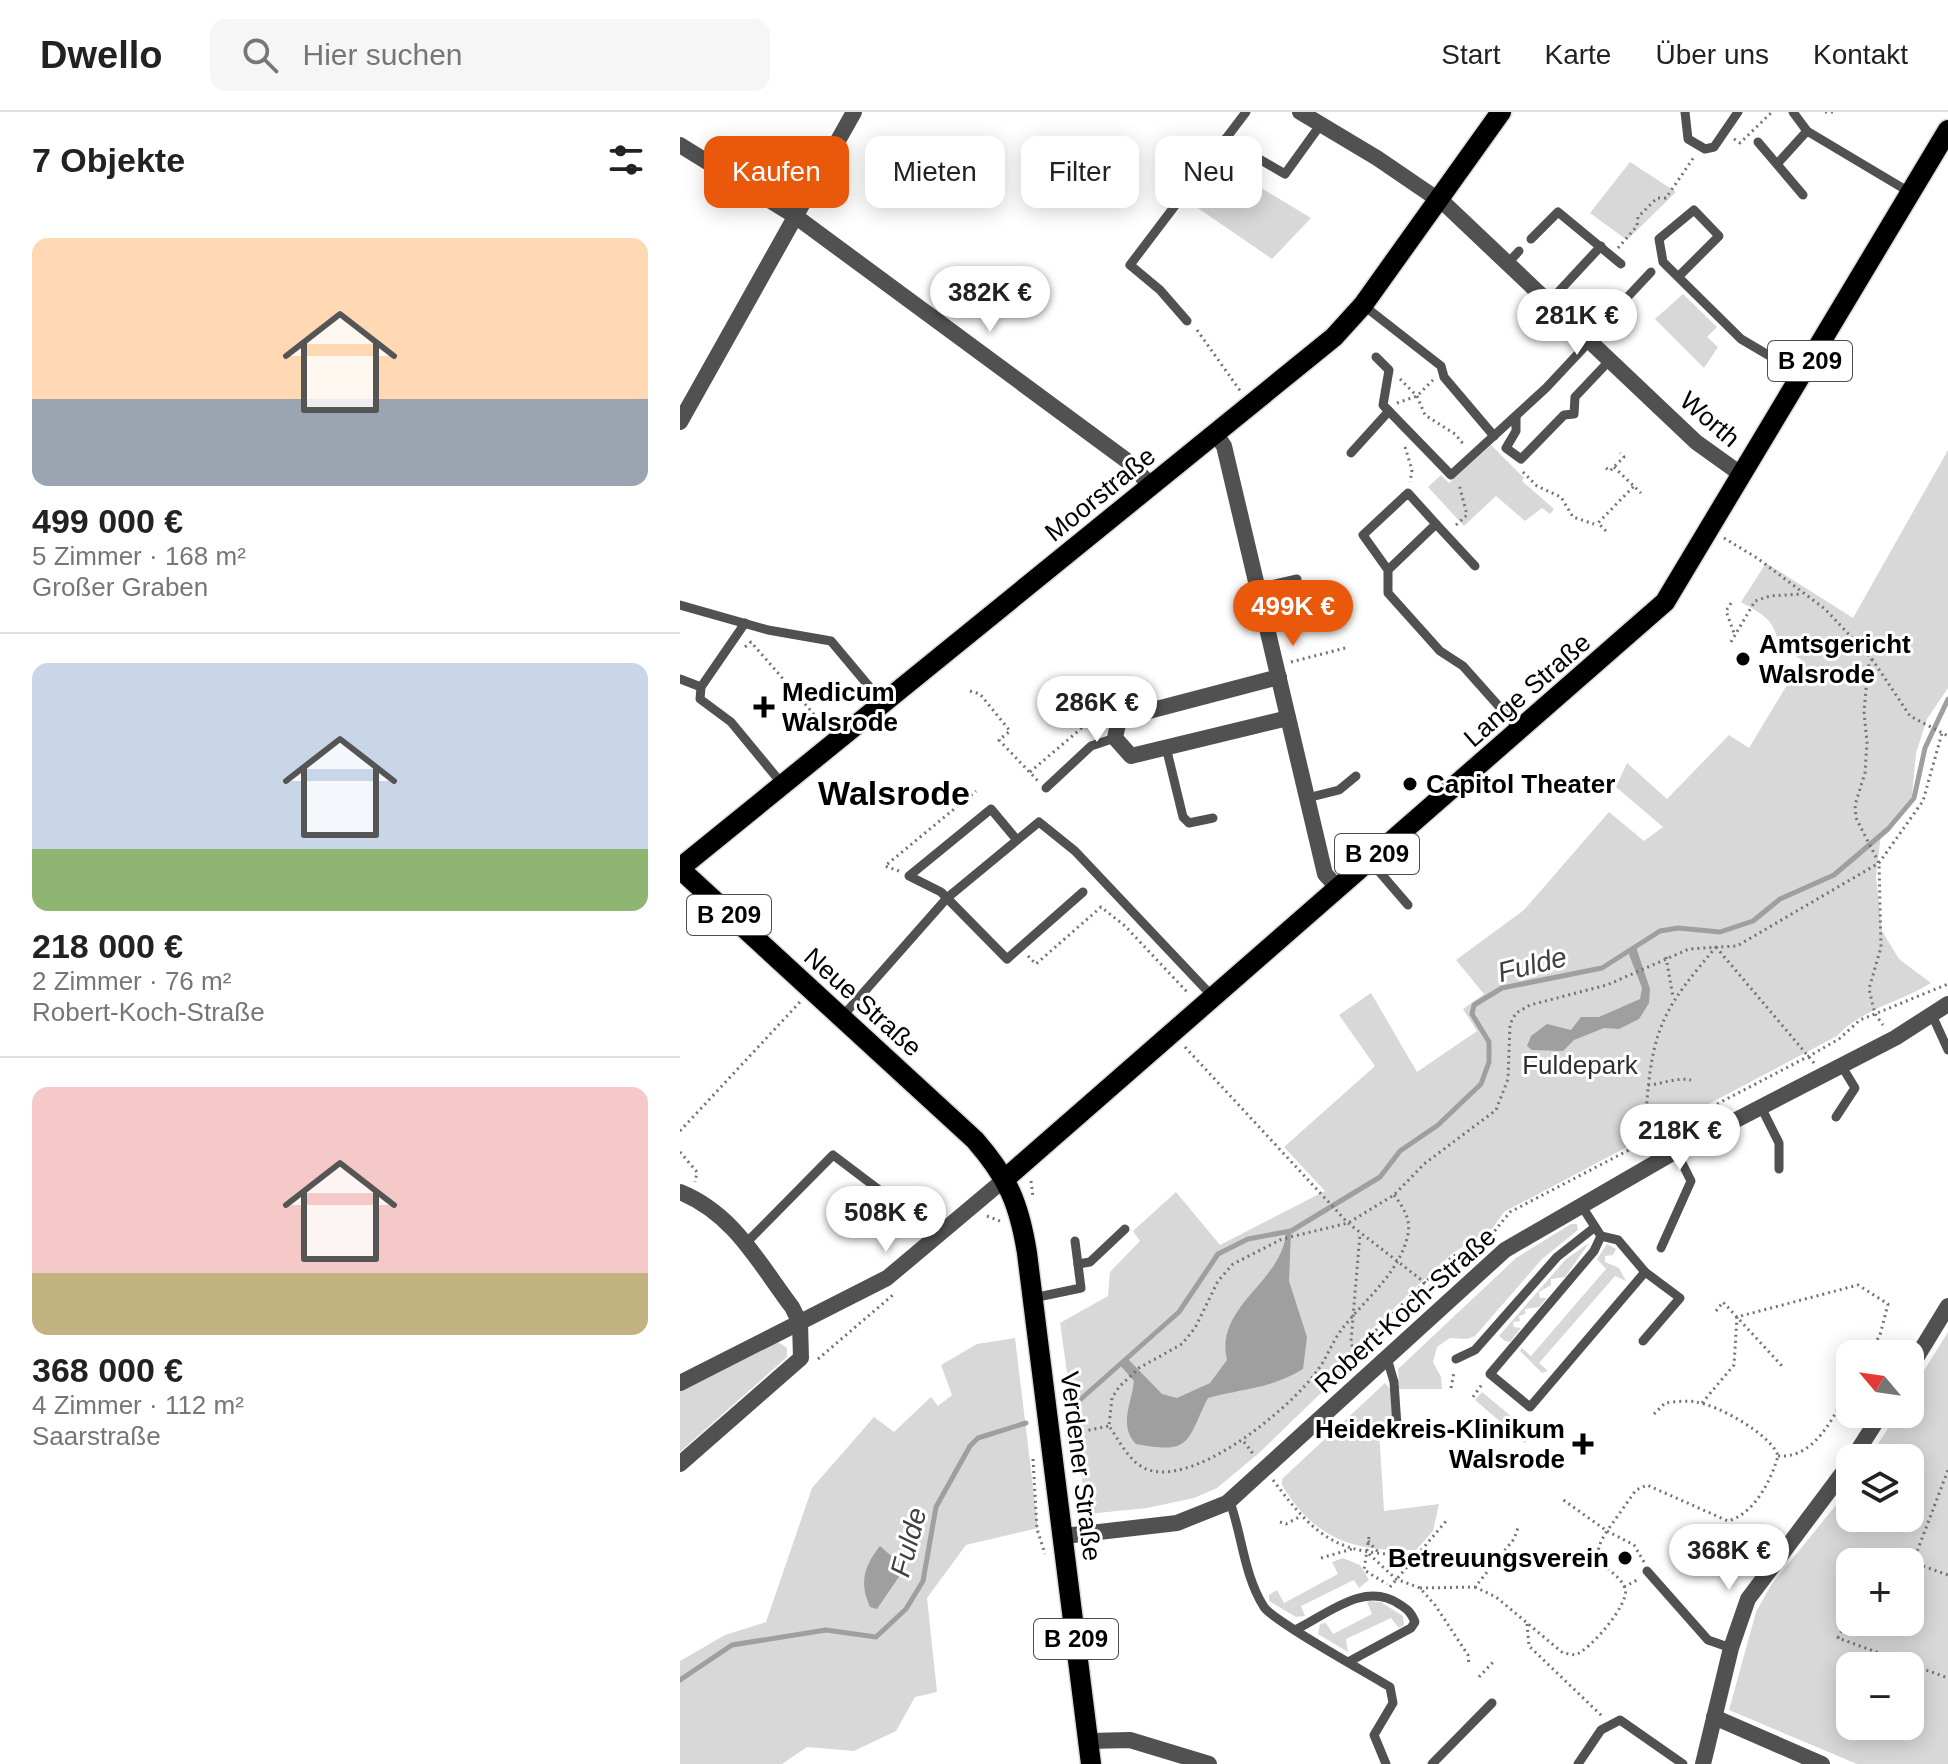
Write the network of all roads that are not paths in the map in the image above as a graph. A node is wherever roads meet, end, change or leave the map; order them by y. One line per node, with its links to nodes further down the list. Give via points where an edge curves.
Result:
1 (854, 112): 20 (street)
2 (1246, 112): 11 (lane)
3 (1300, 112): 8 (street, Worth)
4 (1501, 112): 18 (main road, Moorstraße / B 209)
5 (1685, 112): 6 (lane, via 1688,139 1695,146 1714,147)
6 (1738, 112)
7 (1793, 112): 10 (lane)
8 (1321, 124): 14 (lane, via 1285,174); 18 (street, Worth)
9 (1948, 130): 16 (main road, Lange Straße / B 209)
10 (1807, 131): 15 (lane); 16 (lane)
11 (1227, 136)
12 (1758, 142): 15 (lane)
13 (680, 145): 20 (street)
14 (1262, 161)
15 (1777, 164): 17 (lane)
16 (1911, 193): 32 (main road, Lange Straße / B 209)
17 (1803, 195)
18 (1437, 199): 26 (street, Worth, via 1513,257); 27 (main road, Moorstraße / B 209)
19 (1173, 208): 28 (lane, via 1130,265)
20 (795, 216): 35 (street); 40 (street, via 1130,463)
21 (1531, 239): 22 (lane, via 1558,212)
22 (1601, 246): 23 (lane); 26 (lane)
23 (1621, 264)
24 (1651, 272): 29 (lane)
25 (1678, 277): 25 (lane, via 1663,262 1659,239 1694,210 1719,236); 32 (lane, via 1741,339)
26 (1549, 302): 29 (street, Worth)
27 (1363, 305): 36 (main road, Moorstraße / B 209, via 1351,330); 37 (lane, via 1417,344)
28 (1187, 321)
29 (1589, 340): 31 (street, Worth); 34 (lane)
30 (1376, 357): 33 (lane, via 1389,370 1383,405)
31 (1610, 360): 34 (lane, via 1575,397 1574,414 1564,415 1521,459 1506,448 1516,431); 39 (street, Worth, via 1696,442)
32 (1802, 375): 39 (main road, Lange Straße / B 209)
33 (1389, 411): 37 (lane, via 1451,475); 38 (lane)
34 (1516, 416): 37 (lane)
35 (680, 422)
36 (1215, 433): 40 (main road, Moorstraße / B 209); 45 (street, via 1224,446)
37 (1494, 436)
38 (1351, 453)
39 (1742, 475): 53 (main road, Lange Straße / B 209, via 1659,609)
40 (1151, 486): 51 (main road, Moorstraße / B 209)
41 (1436, 524): 42 (lane); 43 (lane); 43 (lane, via 1408,493 1363,535)
42 (1475, 566)
43 (1388, 570): 53 (lane, via 1388,593)
44 (1297, 579): 45 (lane)
45 (1258, 588): 48 (street)
46 (680, 605): 47 (lane)
47 (745, 623): 50 (lane); 51 (lane, via 831,641)
48 (1278, 671): 52 (street); 54 (street, via 1126,717)
49 (680, 679): 50 (lane)
50 (701, 687): 57 (lane, via 700,699 731,722)
51 (884, 703): 57 (main road, Moorstraße / B 209)
52 (1288, 718): 55 (street); 59 (street)
53 (1520, 730): 62 (main road, Lange Straße / B 209)
54 (1117, 731): 55 (street, via 1131,756); 58 (lane, via 1091,746)
55 (1166, 747): 60 (lane, via 1183,817 1189,823)
56 (1356, 776): 59 (lane, via 1339,790)
57 (783, 785): 63 (main road, Moorstraße / B 209)
58 (1046, 788)
59 (1307, 798): 64 (street, via 1325,874)
60 (1213, 818)
61 (1017, 840): 66 (lane); 66 (lane, via 991,809 909,876); 68 (lane, via 1039,822 1075,851)
62 (1370, 861): 64 (main road, Lange Straße / B 209); 67 (lane)
63 (680, 868): 71 (main road, Neue Straße / B 209)
64 (1338, 888): 68 (main road, Lange Straße / B 209)
65 (1083, 892): 66 (lane, via 1007,959)
66 (947, 898): 71 (lane)
67 (1408, 905)
68 (1207, 1002): 78 (main road, Lange Straße / B 209)
69 (1948, 1004): 70 (street, Robert-Koch-Straße)
70 (1932, 1015): 72 (lane); 73 (street, Robert-Koch-Straße)
71 (841, 1018): 78 (main road, Neue Straße / B 209, via 975,1140)
72 (1948, 1050)
73 (1841, 1065): 74 (street, Robert-Koch-Straße); 75 (lane, via 1855,1088)
74 (1760, 1105): 76 (street, Robert-Koch-Straße); 77 (lane, via 1779,1143)
75 (1836, 1117)
76 (1676, 1151): 80 (street, Robert-Koch-Straße); 86 (lane, via 1691,1181)
77 (1779, 1169)
78 (1006, 1178): 83 (street); 89 (main road, Verdener Straße / B 209, via 1023,1227)
79 (687, 1194): 85 (street, via 724,1216)
80 (1581, 1204): 82 (lane); 94 (street, Robert-Koch-Straße, via 1499,1254)
81 (1125, 1229): 87 (lane, via 1090,1262)
82 (1598, 1231): 88 (lane, via 1618,1240); 88 (lane, via 1594,1251 1490,1374 1530,1407); 95 (lane, via 1557,1257 1475,1350)
83 (933, 1241): 85 (lane, via 833,1155); 91 (street, via 887,1278)
84 (1075, 1241): 87 (lane)
85 (745, 1244): 91 (street)
86 (1661, 1248)
87 (1078, 1264): 89 (lane, via 1081,1288)
88 (1645, 1272): 92 (lane, via 1680,1298)
89 (1033, 1298): 101 (main road, Verdener Straße / B 209)
90 (1948, 1306): 93 (street)
91 (800, 1323): 96 (street); 98 (street, via 801,1358)
92 (1643, 1341)
93 (1924, 1345)
94 (1387, 1358): 97 (lane); 100 (street, Robert-Koch-Straße, via 1262,1465)
95 (1456, 1359)
96 (680, 1383)
97 (1397, 1426)
98 (680, 1464)
99 (1836, 1481): 104 (street, via 1757,1583)
100 (1230, 1502): 101 (street, Robert-Koch-Straße, via 1177,1523); 103 (lane, via 1265,1609)
101 (1064, 1536): 108 (main road, Verdener Straße / B 209)
102 (1647, 1571): 104 (lane, via 1708,1640)
103 (1297, 1629): 105 (lane); 105 (lane, via 1365,1594 1384,1594 1411,1611 1411,1628)
104 (1731, 1648): 107 (street)
105 (1350, 1661): 111 (lane, via 1394,1695 1374,1735)
106 (1492, 1703): 112 (lane)
107 (1714, 1717): 115 (street); 116 (street)
108 (1088, 1741): 109 (main road, Verdener Straße / B 209); 110 (street, via 1130,1740)
109 (1091, 1764)
110 (1209, 1764)
111 (1386, 1764)
112 (1432, 1764)
113 (1578, 1764): 114 (lane, via 1610,1722 1620,1720)
114 (1683, 1764)
115 (1703, 1764)
116 (1822, 1764)

